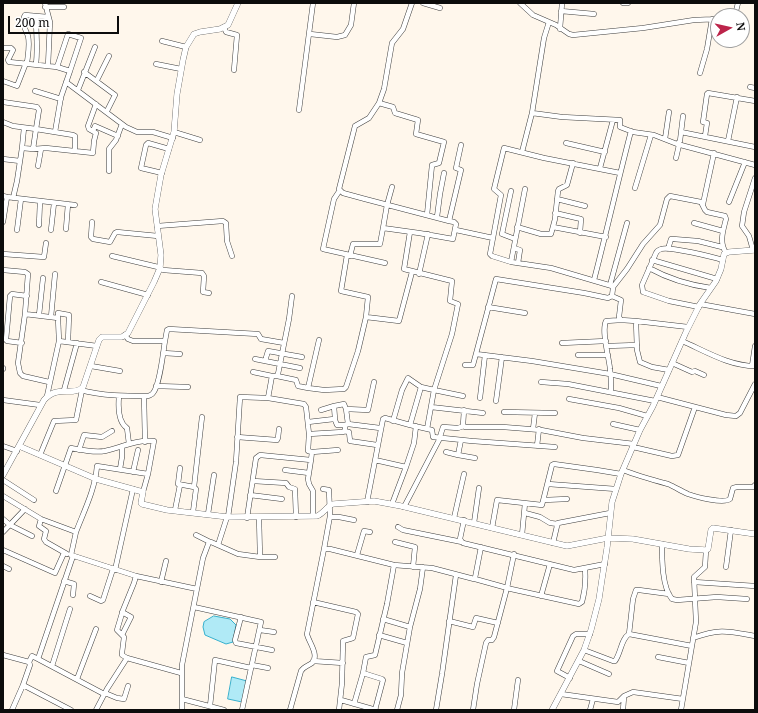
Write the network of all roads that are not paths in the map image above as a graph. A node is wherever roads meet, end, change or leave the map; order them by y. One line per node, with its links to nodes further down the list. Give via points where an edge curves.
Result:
1 (238, 3): 19 (street, via 230,22)
2 (313, 3): 22 (street)
3 (354, 3): 22 (street, via 350,25 345,35)
4 (412, 3): 47 (street, via 403,29 392,43)
5 (423, 3): 12 (street)
6 (520, 3): 18 (street, via 533,15)
7 (562, 3): 13 (street)
8 (622, 3): 9 (street)
9 (628, 4)
10 (45, 5): 11 (street); 16 (street)
11 (64, 7)
12 (440, 8)
13 (561, 11): 14 (street); 20 (street)
14 (594, 14)
15 (36, 16): 16 (street); 28 (street, via 25,15 23,18 29,49); 29 (street)
16 (48, 17): 31 (street)
17 (710, 19): 20 (street, via 581,35 569,34)
18 (548, 22): 20 (street); 52 (street)
19 (224, 28): 25 (street, via 194,34); 34 (street, via 226,32 236,35)
20 (560, 29)
21 (710, 31): 37 (street)
22 (310, 34): 49 (street)
23 (162, 41): 25 (street)
24 (95, 47): 36 (street)
25 (186, 47): 33 (street)
26 (3, 48): 28 (street, via 13,50 9,62)
27 (109, 56): 38 (street)
28 (26, 63): 29 (street); 39 (street, via 17,86)
29 (36, 64): 31 (street)
30 (156, 64): 33 (street)
31 (48, 66): 32 (street)
32 (57, 67): 35 (street); 35 (street, via 69,34 81,39)
33 (181, 69): 63 (street)
34 (234, 70)
35 (70, 71): 40 (street)
36 (84, 72): 38 (street); 41 (street)
37 (700, 72)
38 (97, 80): 50 (street, via 116,95)
39 (3, 81)
40 (66, 82): 41 (street); 44 (street)
41 (78, 90): 48 (street)
42 (35, 91): 44 (street)
43 (737, 97): 45 (street); 66 (street, via 708,92 702,122 707,123); 69 (street)
44 (61, 99): 61 (street)
45 (755, 101)
46 (3, 102): 58 (street, via 38,108)
47 (379, 103): 98 (street, via 369,118 355,126); 113 (street, via 393,107 395,113 418,120 416,134 444,142 439,163 432,165)
48 (96, 104): 50 (street); 59 (street, via 88,126)
49 (299, 110)
50 (107, 111): 56 (street)
51 (669, 112): 67 (street)
52 (532, 113): 54 (street); 79 (street)
53 (683, 116): 62 (street)
54 (612, 120): 60 (street, via 620,120 620,127); 80 (street)
55 (3, 122): 57 (street)
56 (122, 124): 63 (street, via 137,132); 65 (street)
57 (24, 128): 58 (street); 74 (street)
58 (36, 129): 61 (street); 75 (street)
59 (93, 131): 65 (street, via 95,126); 78 (street, via 96,133 94,153)
60 (631, 131): 64 (street); 92 (street)
61 (55, 132): 78 (street, via 74,136)
62 (681, 132): 66 (street); 72 (street)
63 (174, 135): 68 (street); 77 (street)
64 (651, 135): 67 (street); 96 (street)
65 (118, 136): 90 (street, via 109,149)
66 (705, 136): 69 (street)
67 (665, 139): 72 (street)
68 (200, 140)
69 (728, 141): 73 (street)
70 (566, 143): 80 (street)
71 (461, 145): 115 (street, via 456,168 461,170)
72 (678, 145): 81 (street); 82 (street)
73 (755, 146)
74 (22, 148): 75 (street); 84 (street)
75 (33, 149): 76 (street)
76 (41, 149): 78 (street); 88 (street)
77 (169, 149): 93 (street); 93 (street, via 146,145 141,168)
78 (75, 151)
79 (522, 152): 86 (street); 135 (street, via 504,148 494,189 501,195)
80 (605, 152): 89 (street)
81 (714, 154): 85 (street); 108 (street)
82 (676, 158)
83 (3, 159): 84 (street)
84 (20, 161): 101 (street)
85 (745, 162): 87 (street); 106 (street)
86 (573, 163): 89 (street); 103 (street, via 567,186 559,189)
87 (755, 165)
88 (38, 166)
89 (600, 168): 92 (street)
90 (109, 171)
91 (444, 173): 114 (street)
92 (620, 173): 134 (street)
93 (162, 174): 121 (street, via 155,209)
94 (755, 178): 141 (street, via 742,226)
95 (392, 187): 110 (street)
96 (635, 188)
97 (525, 189): 122 (street)
98 (340, 190): 110 (street); 143 (street, via 334,199 323,248)
99 (511, 191): 136 (street, via 502,234)
100 (5, 196): 101 (street); 116 (street)
101 (13, 198): 102 (street)
102 (21, 199): 104 (street); 126 (street)
103 (557, 199): 111 (street); 112 (street)
104 (40, 201): 105 (street); 120 (street)
105 (54, 202): 107 (street); 127 (street)
106 (729, 202)
107 (68, 204): 109 (street); 125 (street)
108 (702, 204): 129 (street, via 707,212 725,216); 161 (street, via 674,196 668,197 660,225)
109 (75, 205)
110 (387, 205): 113 (street); 124 (street)
111 (585, 206)
112 (555, 213): 123 (street); 131 (street, via 581,220)
113 (426, 214): 114 (street)
114 (437, 217): 115 (street)
115 (449, 220): 128 (street, via 456,223)
116 (3, 222)
117 (92, 222): 133 (street, via 93,239 110,242 117,232)
118 (627, 223): 161 (street)
119 (694, 223): 129 (street)
120 (39, 225)
121 (157, 226): 133 (street); 145 (street, via 224,221)
122 (517, 227): 123 (street, via 549,234); 136 (street)
123 (553, 227): 131 (street)
124 (383, 228): 130 (street); 143 (street, via 380,244 353,244)
125 (66, 229)
126 (17, 230)
127 (52, 230)
128 (456, 230): 132 (street, via 453,239); 135 (street)
129 (724, 231): 140 (street)
130 (410, 232): 132 (street); 154 (street, via 404,268)
131 (580, 233): 134 (street)
132 (428, 234): 156 (street)
133 (158, 236): 151 (street)
134 (606, 237): 159 (street)
135 (493, 238): 148 (street, via 491,255)
136 (515, 239): 138 (street)
137 (46, 243): 142 (street, via 44,257)
138 (514, 248): 148 (street); 150 (street, via 520,250)
139 (668, 248): 140 (street, via 673,239 698,242); 146 (street, via 659,249); 147 (street)
140 (724, 250): 141 (street); 147 (street)
141 (754, 250)
142 (3, 254)
143 (349, 255): 149 (street); 178 (street, via 341,291 368,297)
144 (112, 256): 151 (street)
145 (232, 256)
146 (652, 260): 152 (street); 158 (street)
147 (723, 260): 158 (street)
148 (511, 262): 150 (street)
149 (385, 263)
150 (518, 263): 159 (street, via 551,268)
151 (160, 268): 163 (street, via 204,274 203,292); 164 (street)
152 (649, 268): 162 (street, via 663,276); 168 (street, via 642,285 643,292 669,301)
153 (3, 270): 165 (street, via 27,272)
154 (412, 272): 156 (street); 178 (street, via 399,322)
155 (55, 274): 176 (street)
156 (419, 274): 231 (street, via 452,281 450,301 458,304 452,334)
157 (43, 278): 175 (street)
158 (717, 279): 162 (street)
159 (594, 280): 161 (street)
160 (101, 282): 164 (street)
161 (612, 286): 167 (street)
162 (711, 288): 168 (street)
163 (209, 293)
164 (148, 295): 182 (street)
165 (27, 296): 171 (street, via 10,295); 173 (street)
166 (292, 296): 191 (street)
167 (612, 296): 169 (street, via 608,298 497,279); 179 (street, via 621,300)
168 (700, 305): 174 (street); 181 (street)
169 (488, 307): 172 (street); 200 (street)
170 (3, 310): 171 (street)
171 (9, 311): 183 (street)
172 (525, 312)
173 (26, 314): 175 (street); 189 (street)
174 (755, 314)
175 (39, 315): 176 (street)
176 (51, 317): 177 (street)
177 (58, 318): 186 (street); 188 (street, via 58,313 69,315)
178 (366, 318): 228 (street, via 346,388)
179 (621, 320): 180 (street); 193 (street, via 606,321)
180 (636, 320): 181 (street); 194 (street)
181 (688, 327): 187 (street)
182 (125, 335): 184 (street, via 133,341); 195 (street, via 102,337)
183 (5, 339): 189 (street, via 7,342)
184 (165, 340): 191 (street, via 169,329 258,334 261,339); 197 (street)
185 (319, 340): 228 (street)
186 (59, 341): 188 (street); 220 (street)
187 (682, 341): 208 (street); 212 (street, via 716,357)
188 (68, 342): 190 (street)
189 (22, 343): 220 (street, via 18,363 20,374)
190 (77, 343): 195 (street); 229 (street)
191 (284, 343): 198 (street)
192 (562, 343): 193 (street)
193 (606, 344): 194 (street); 203 (street)
194 (637, 344): 214 (street, via 640,362)
195 (97, 346): 211 (street)
196 (755, 346): 212 (street)
197 (163, 353): 199 (street); 224 (street)
198 (282, 353): 205 (street); 207 (street, via 268,351); 209 (street)
199 (180, 354)
200 (476, 354): 201 (street); 210 (street, via 472,365)
201 (485, 355): 204 (street); 238 (street)
202 (578, 355): 203 (street)
203 (608, 355): 217 (street)
204 (502, 357): 217 (street); 242 (street)
205 (302, 358)
206 (255, 359): 207 (street)
207 (265, 361): 209 (street)
208 (672, 363): 214 (street); 218 (street)
209 (280, 364): 213 (street); 219 (street)
210 (465, 365)
211 (91, 366): 215 (street); 230 (street)
212 (753, 366)
213 (300, 368)
214 (669, 370): 225 (street)
215 (120, 372)
216 (253, 372): 219 (street)
217 (610, 374): 225 (street); 232 (street)
218 (704, 375)
219 (275, 376): 228 (street, via 296,380 298,386); 237 (street)
220 (49, 382): 233 (street)
221 (374, 382): 247 (street, via 368,409)
222 (541, 382): 232 (street)
223 (755, 385): 246 (street, via 738,416)
224 (156, 386): 226 (street); 235 (street, via 154,393)
225 (662, 386): 240 (street)
226 (188, 387)
227 (421, 387): 231 (street); 257 (street, via 408,378); 261 (street)
228 (308, 388)
229 (64, 390): 230 (street); 233 (street, via 55,391)
230 (81, 390): 234 (street); 290 (street, via 76,420 54,421)
231 (434, 390): 236 (street); 245 (street)
232 (611, 391): 240 (street)
233 (47, 396): 243 (street)
234 (119, 396): 235 (street); 277 (street, via 119,411 123,425 128,428)
235 (144, 396): 276 (street)
236 (463, 396)
237 (268, 398): 258 (street, via 305,404); 273 (street, via 239,397)
238 (480, 398)
239 (569, 399): 254 (street)
240 (656, 399): 246 (street); 254 (street)
241 (3, 400): 243 (street)
242 (496, 401)
243 (40, 405): 284 (street)
244 (334, 406): 247 (street, via 345,404); 248 (street); 256 (street)
245 (431, 407): 249 (street); 265 (street)
246 (695, 407): 282 (street, via 678,455 672,456)
247 (346, 409): 259 (street)
248 (321, 410)
249 (464, 410): 251 (street); 263 (street)
250 (504, 412): 252 (street)
251 (483, 413)
252 (535, 413): 253 (street); 267 (street)
253 (555, 413)
254 (647, 416): 269 (street)
255 (202, 417): 313 (street)
256 (335, 419): 258 (street); 259 (street, via 336,425)
257 (393, 421): 261 (street); 264 (street, via 384,418)
258 (308, 422): 272 (street)
259 (346, 424): 264 (street); 271 (street)
260 (613, 424): 269 (street)
261 (410, 425): 262 (street)
262 (416, 426): 265 (street); 296 (street, via 414,443)
263 (464, 426): 267 (street); 274 (street, via 443,427)
264 (380, 428): 278 (street)
265 (427, 428): 274 (street, via 433,431 433,437)
266 (278, 429): 273 (street, via 276,440)
267 (533, 429): 268 (street)
268 (539, 430): 281 (street); 282 (street)
269 (640, 430): 282 (street)
270 (112, 431): 285 (street, via 102,437 84,434)
271 (344, 432): 272 (street); 278 (street, via 349,432 350,441)
272 (309, 434): 288 (street, via 308,450)
273 (237, 437): 338 (street)
274 (440, 438): 275 (street); 330 (street)
275 (461, 440): 281 (street); 291 (street)
276 (145, 442): 277 (street); 303 (street, via 154,442)
277 (129, 444): 280 (street)
278 (377, 445): 294 (street)
279 (3, 446): 284 (street)
280 (122, 446): 285 (street, via 103,451); 298 (street)
281 (537, 446): 283 (street)
282 (633, 446): 301 (street)
283 (555, 447)
284 (18, 448): 290 (street); 305 (street)
285 (79, 450): 295 (street, via 70,449)
286 (138, 450): 300 (street)
287 (338, 450): 288 (street)
288 (312, 452): 293 (street)
289 (446, 452): 291 (street)
290 (40, 455): 295 (street)
291 (458, 455): 292 (street)
292 (475, 458)
293 (310, 460): 302 (street); 309 (street, via 258,455)
294 (375, 460): 296 (street); 326 (street)
295 (65, 466): 307 (street); 318 (street)
296 (406, 467): 328 (street)
297 (180, 468): 311 (street)
298 (120, 470): 300 (street); 307 (street, via 97,466)
299 (285, 470): 302 (street)
300 (133, 472): 303 (street)
301 (622, 472): 310 (street, via 556,464 552,466); 312 (street, via 681,489 702,498 726,501 730,499 733,488); 316 (street)
302 (309, 473): 336 (street, via 308,482 313,491)
303 (148, 474): 319 (street)
304 (464, 474): 342 (street)
305 (3, 475)
306 (214, 475): 335 (street)
307 (96, 478): 317 (street); 355 (street)
308 (3, 480): 324 (street)
309 (253, 481): 320 (street); 340 (street, via 286,482 289,487 295,488)
310 (548, 484): 316 (street); 325 (street)
311 (180, 485): 313 (street); 332 (street)
312 (755, 485)
313 (194, 487): 333 (street, via 196,490)
314 (479, 488): 348 (street)
315 (323, 489): 329 (street, via 329,490)
316 (616, 489): 343 (street)
317 (133, 490): 319 (street); 388 (street)
318 (56, 491)
319 (143, 492): 332 (street, via 141,504)
320 (250, 495): 322 (street); 341 (street)
321 (3, 496): 331 (street)
322 (282, 499)
323 (567, 499): 325 (street)
324 (34, 500)
325 (544, 500): 327 (street, via 541,505)
326 (368, 502): 328 (street); 329 (street)
327 (525, 503): 334 (street); 352 (street, via 497,500)
328 (392, 504): 330 (street)
329 (330, 507): 336 (street, via 320,515); 337 (street)
330 (404, 507): 342 (street)
331 (25, 509): 345 (street); 350 (street)
332 (175, 510): 333 (street)
333 (193, 512): 335 (street)
334 (525, 513): 349 (street); 359 (street)
335 (208, 514): 338 (street)
336 (313, 516): 340 (street)
337 (330, 516): 346 (street); 369 (street)
338 (228, 517): 341 (street); 367 (street)
339 (258, 517): 340 (street); 341 (street); 376 (street)
340 (296, 517)
341 (247, 518)
342 (454, 518): 347 (street)
343 (610, 518): 349 (street); 361 (street)
344 (3, 519): 350 (street)
345 (41, 519): 355 (street); 372 (street, via 39,526 46,531 46,542)
346 (354, 520)
347 (464, 520): 348 (street); 364 (street, via 460,539)
348 (474, 523): 352 (street)
349 (558, 524): 365 (street)
350 (10, 525): 354 (street); 360 (street)
351 (398, 527): 364 (street)
352 (492, 528): 359 (street)
353 (731, 530): 357 (street); 371 (street, via 712,529); 385 (street)
354 (3, 532)
355 (76, 532): 374 (street)
356 (370, 532): 375 (street, via 364,531)
357 (755, 534)
358 (196, 535): 362 (street)
359 (522, 535): 365 (street)
360 (32, 536)
361 (608, 538): 365 (street, via 567,546); 366 (street); 380 (street)
362 (210, 542): 367 (street); 397 (street, via 203,558)
363 (395, 542): 383 (street, via 415,547)
364 (462, 542): 368 (street)
365 (553, 543)
366 (662, 544): 371 (street); 398 (street, via 662,564)
367 (218, 545): 376 (street, via 238,554)
368 (481, 547): 373 (street); 391 (street)
369 (324, 549): 375 (street); 404 (street)
370 (3, 550): 372 (street, via 55,573)
371 (706, 550): 394 (street, via 705,567 696,574)
372 (64, 553): 374 (street)
373 (514, 554): 379 (street); 396 (street)
374 (72, 555): 388 (street); 392 (street)
375 (357, 555): 381 (street)
376 (260, 557): 377 (street)
377 (275, 557)
378 (166, 561): 393 (street)
379 (550, 564): 386 (street, via 574,570); 401 (street)
380 (604, 564): 386 (street); 416 (street)
381 (394, 565): 383 (street); 409 (street)
382 (3, 566): 387 (street)
383 (413, 567): 384 (street)
384 (423, 567): 389 (street); 412 (street)
385 (726, 567)
386 (585, 568): 401 (street, via 586,583 581,604)
387 (9, 569)
388 (114, 570): 390 (street); 400 (street, via 104,599)
389 (456, 575): 391 (street); 410 (street)
390 (136, 576): 393 (street); 407 (street)
391 (475, 579): 396 (street)
392 (64, 581): 399 (street, via 74,584); 430 (street)
393 (161, 582): 397 (street)
394 (694, 582): 395 (street); 402 (street)
395 (755, 586)
396 (507, 588): 401 (street); 411 (street)
397 (197, 589): 405 (street)
398 (669, 594): 402 (street, via 672,599 677,600); 417 (street, via 636,590)
399 (73, 595)
400 (90, 596)
401 (541, 596)
402 (695, 598): 403 (street); 421 (street, via 696,622)
403 (747, 599)
404 (313, 602): 431 (street, via 306,634 313,647); 434 (street, via 358,614 353,638 343,642)
405 (194, 606): 408 (street); 439 (street)
406 (70, 609): 436 (street)
407 (122, 612): 418 (street, via 117,630); 418 (street, via 131,616)
408 (241, 617): 414 (street, via 261,620); 424 (street, via 235,642)
409 (383, 619): 412 (street); 419 (street)
410 (450, 621): 411 (street, via 473,627 476,618); 466 (street)
411 (498, 623): 467 (street, via 493,638 486,643)
412 (410, 626): 422 (street)
413 (96, 629): 443 (street)
414 (260, 630): 415 (street); 424 (street)
415 (274, 632)
416 (590, 634): 426 (street); 442 (street, via 573,636 557,671)
417 (629, 634): 423 (street); 426 (street, via 624,638 615,661)
418 (122, 635): 429 (street, via 122,655)
419 (379, 635): 422 (street); 440 (street, via 375,654 366,657)
420 (755, 636): 421 (street, via 719,631)
421 (693, 638): 423 (street)
422 (407, 643): 465 (street, via 401,695)
423 (692, 646): 435 (street)
424 (256, 648): 425 (street); 437 (street)
425 (272, 650)
426 (584, 650): 432 (street)
427 (3, 655): 433 (street)
428 (658, 657): 435 (street)
429 (127, 658): 439 (street); 447 (street)
430 (38, 659): 433 (street, via 33,656); 436 (street)
431 (313, 661): 434 (street); 462 (street, via 301,671)
432 (579, 661): 441 (street); 442 (street)
433 (29, 662): 445 (street)
434 (343, 663): 453 (street)
435 (689, 663): 452 (street)
436 (52, 666): 443 (street)
437 (252, 666): 438 (street); 455 (street, via 215,660); 461 (street)
438 (268, 668)
439 (181, 673): 450 (street)
440 (363, 673): 454 (street); 464 (street, via 383,679)
441 (609, 674)
442 (570, 678): 448 (street)
443 (77, 679): 447 (street)
444 (518, 680): 468 (street)
445 (22, 685): 456 (street); 457 (street)
446 (128, 686): 447 (street, via 124,699)
447 (104, 694): 458 (street)
448 (561, 694): 451 (street); 469 (street)
449 (624, 696): 451 (street, via 618,702); 452 (street, via 633,692); 471 (street)
450 (182, 699): 455 (street); 459 (street)
451 (593, 699): 470 (street)
452 (683, 699): 472 (street)
453 (341, 700): 454 (street); 463 (street)
454 (354, 704): 464 (street)
455 (210, 706): 460 (street)
456 (12, 710)
457 (71, 710)
458 (96, 710)
459 (182, 710)
460 (224, 710)
461 (242, 710)
462 (290, 710)
463 (339, 710)
464 (376, 710)
465 (396, 710)
466 (436, 710)
467 (473, 710)
468 (514, 710)
469 (552, 710)
470 (590, 710)
471 (623, 710)
472 (681, 710)

